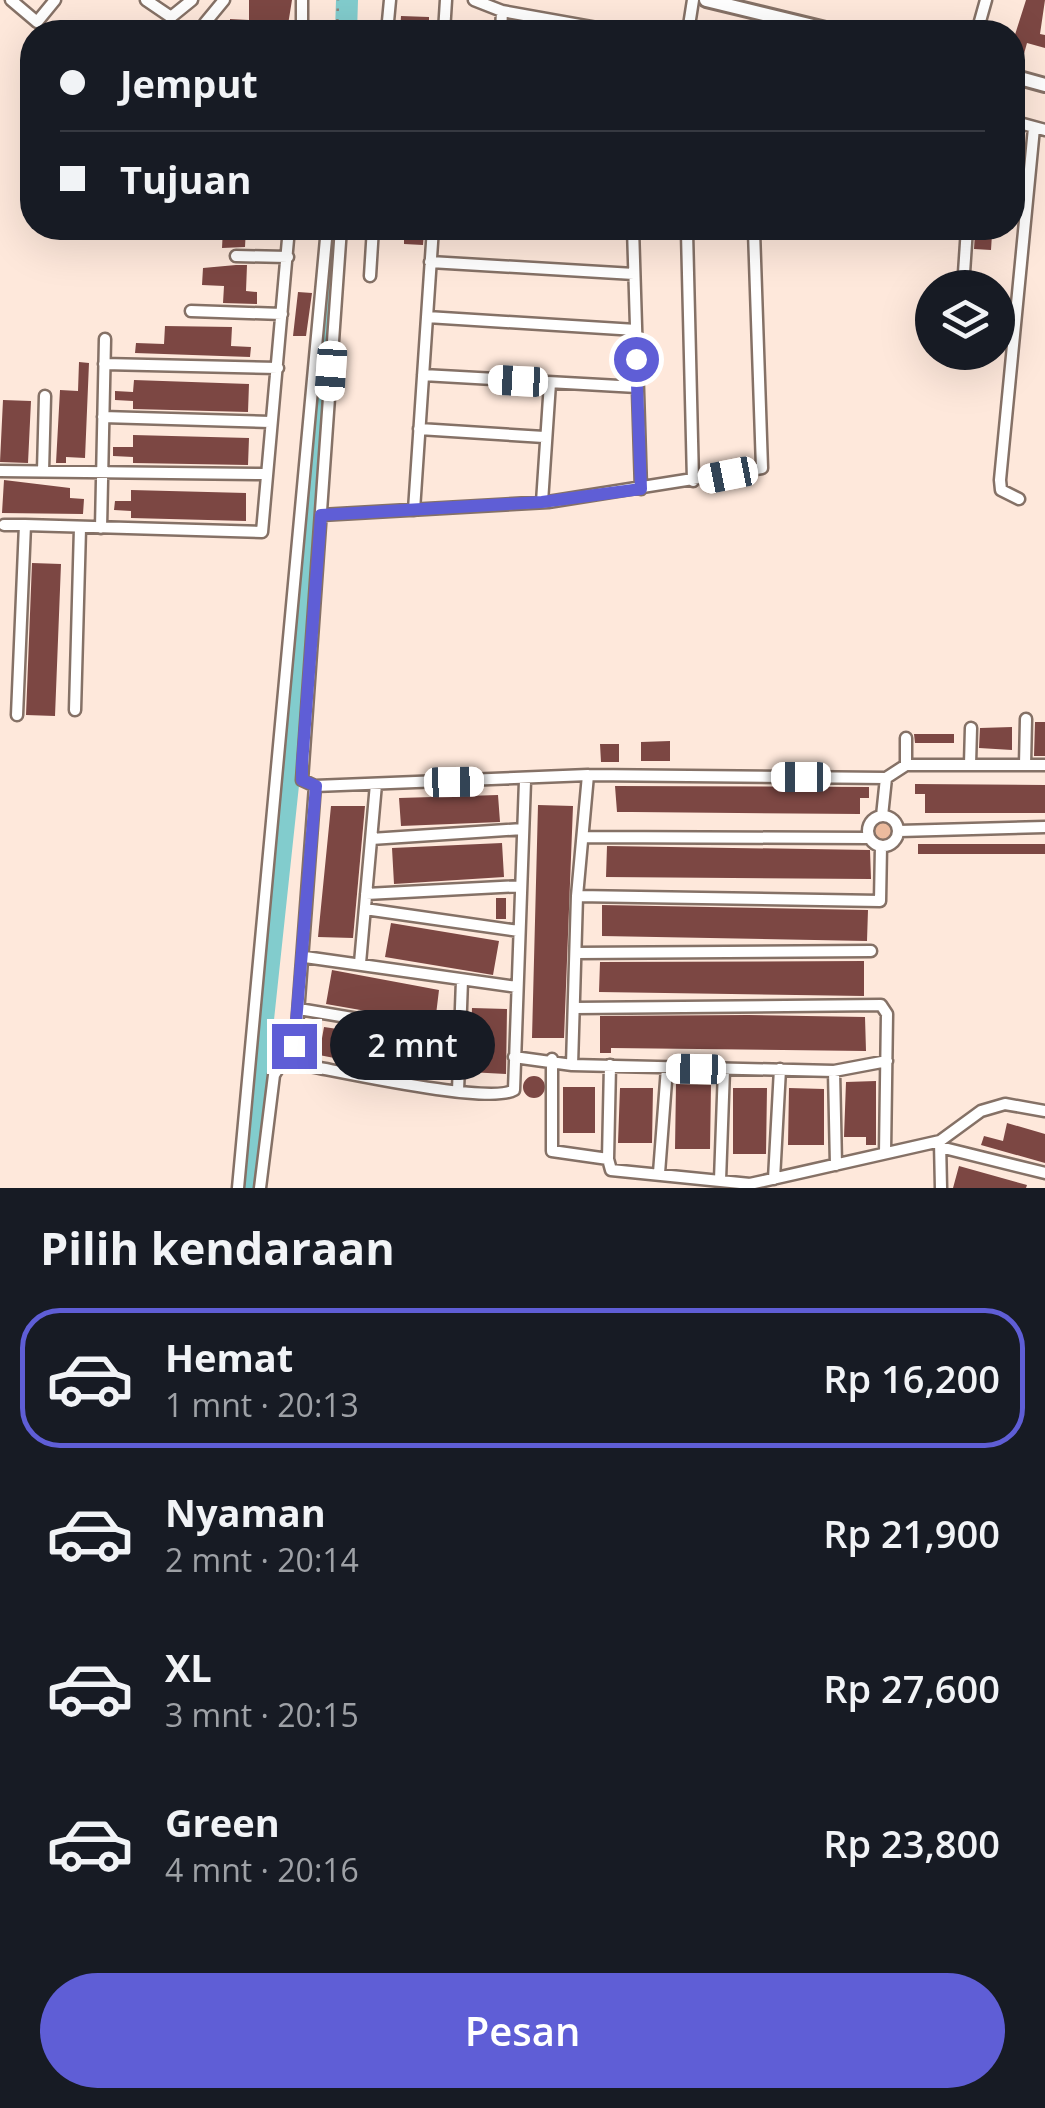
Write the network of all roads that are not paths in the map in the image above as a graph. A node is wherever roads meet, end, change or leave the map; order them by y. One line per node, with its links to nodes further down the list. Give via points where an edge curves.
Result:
1 (11, 0): 9 (street)
2 (55, 0): 10 (street)
3 (146, 0): 4 (street, via 171,17)
4 (192, 0)
5 (224, 0): 11 (street)
6 (474, 0): 8 (street)
7 (706, 0): 14 (street)
8 (502, 10): 12 (street); 13 (street)
9 (35, 20)
10 (39, 20)
11 (208, 20)
12 (502, 20)
13 (531, 20)
14 (788, 20)
15 (1040, 129): 52 (street, via 1000,480 1000,490)
16 (289, 240): 26 (street)
17 (326, 240): 116 (street)
18 (340, 240): 55 (street)
19 (373, 240): 30 (street)
20 (432, 240): 27 (street)
21 (633, 240): 29 (street)
22 (687, 240): 50 (street)
23 (754, 240): 50 (street, via 762,468)
24 (966, 240): 28 (street)
25 (236, 256): 26 (street)
26 (288, 257): 32 (street)
27 (430, 262): 29 (street); 33 (street)
28 (964, 270)
29 (634, 274): 34 (street)
30 (370, 276)
31 (191, 310): 32 (street)
32 (282, 314): 37 (street)
33 (427, 317): 34 (street); 38 (street)
34 (636, 330): 40 (street)
35 (104, 339): 36 (street)
36 (104, 364): 37 (street); 42 (street)
37 (278, 368): 43 (street)
38 (423, 376): 39 (street); 44 (street)
39 (550, 382): 40 (street); 45 (street)
40 (638, 387): 51 (street)
41 (45, 396): 48 (street)
42 (103, 417): 43 (street); 46 (street)
43 (270, 422): 49 (street)
44 (419, 429): 45 (street); 54 (street)
45 (544, 436): 53 (street)
46 (102, 470): 48 (street); 49 (street); 59 (street)
47 (0, 471): 48 (street)
48 (43, 471)
49 (264, 474): 59 (street, via 263,527 257,535)
50 (694, 481): 51 (street)
51 (641, 489): 53 (street)
52 (1018, 499)
53 (542, 502): 54 (street)
54 (414, 510): 55 (street)
55 (321, 515): 73 (street, via 302,764 302,780)
56 (4, 525): 57 (street)
57 (25, 525): 58 (street); 61 (street)
58 (80, 528): 59 (street); 60 (street)
59 (101, 528)
60 (75, 710)
61 (17, 716)
62 (1026, 719): 67 (street)
63 (971, 728): 65 (street)
64 (906, 738): 66 (street)
65 (970, 764): 66 (street); 67 (street)
66 (906, 765): 70 (street)
67 (1025, 765): 68 (street)
68 (1045, 765)
69 (588, 775): 70 (street); 71 (street); 78 (street)
70 (886, 778): 74 (street)
71 (524, 780): 72 (street); 76 (street)
72 (376, 784): 73 (street); 80 (street)
73 (316, 786): 89 (street)
74 (882, 816): 77 (street); 79 (street, via 870,825)
75 (1045, 827): 77 (street)
76 (523, 829): 80 (street); 82 (street)
77 (899, 831): 81 (street, via 894,842)
78 (584, 837): 79 (street); 84 (street)
79 (869, 838): 81 (street)
80 (371, 839): 83 (street)
81 (881, 846): 84 (street, via 880,902)
82 (521, 886): 83 (street); 86 (street)
83 (366, 894): 85 (street)
84 (577, 896): 88 (street)
85 (365, 908): 86 (street); 90 (street)
86 (519, 931): 92 (street)
87 (871, 951): 88 (street)
88 (576, 952): 93 (street)
89 (304, 956): 90 (street); 94 (street)
90 (360, 963): 91 (street)
91 (462, 980): 92 (street); 95 (street)
92 (517, 988): 97 (street)
93 (575, 1008): 99 (street, via 881,1004); 100 (street)
94 (299, 1009): 95 (street); 96 (street)
95 (460, 1036): 106 (street)
96 (294, 1046): 106 (street, via 304,1065); 117 (street, via 274,1075)
97 (514, 1057): 98 (street); 106 (street, via 511,1092)
98 (552, 1059): 100 (street); 110 (street, via 552,1151)
99 (887, 1060): 105 (street); 109 (street)
100 (572, 1065): 101 (street)
101 (610, 1065): 102 (street); 110 (street)
102 (667, 1068): 103 (street); 112 (street)
103 (724, 1069): 104 (street); 115 (street)
104 (780, 1069): 105 (street); 114 (street)
105 (834, 1071): 111 (street)
106 (458, 1091)
107 (1045, 1111): 108 (street, via 994,1107)
108 (940, 1144): 109 (street); 113 (street); 118 (street)
109 (885, 1153): 111 (street)
110 (608, 1159): 112 (street, via 611,1170)
111 (836, 1165): 114 (street)
112 (659, 1172): 115 (street)
113 (1045, 1172)
114 (774, 1179): 115 (street)
115 (720, 1180)
116 (238, 1188)
117 (260, 1188)
118 (941, 1188)

